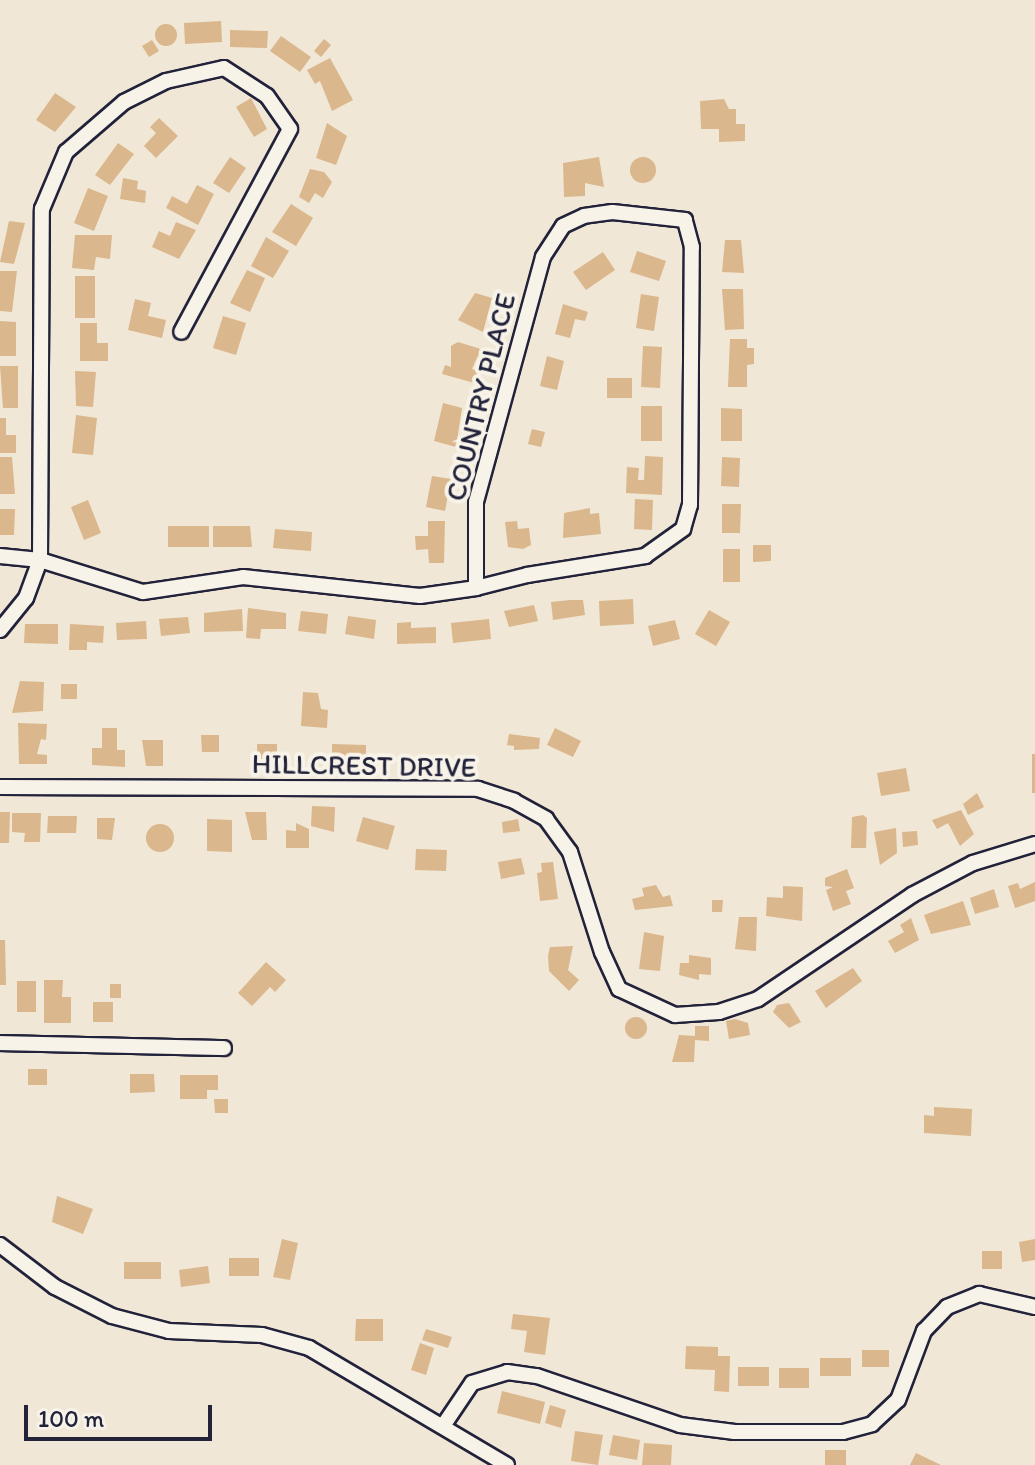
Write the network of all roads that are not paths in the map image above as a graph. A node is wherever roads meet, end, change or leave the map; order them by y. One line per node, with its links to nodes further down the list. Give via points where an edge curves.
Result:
1 (181, 332): 3 (street, via 290,129 267,96 224,68 166,81 124,102 66,152 42,209)
2 (0, 556): 3 (street)
3 (40, 560): 4 (street, via 143,592 243,577 420,596); 5 (street, via 26,598)
4 (476, 588): 4 (street, COUNTRY PLACE, via 645,556 683,529 690,505 691,232 685,220 627,213 584,216 563,226 543,257 476,502)
5 (0, 630)
6 (0, 787): 7 (street, HILLCREST DRIVE, via 478,789 514,801 546,819 570,852 619,989 675,1015 719,1012 758,999 912,895 973,863)
7 (1035, 844)
8 (0, 1043): 9 (street)
9 (224, 1048)
10 (0, 1245): 12 (street, via 55,1287 112,1316 169,1331 262,1335 309,1348)
11 (1035, 1307): 12 (street, via 979,1294 947,1307 924,1331 898,1400 872,1424 843,1432 735,1432 680,1425 537,1376 507,1372 472,1383)
12 (443, 1426): 13 (street)
13 (507, 1465)

